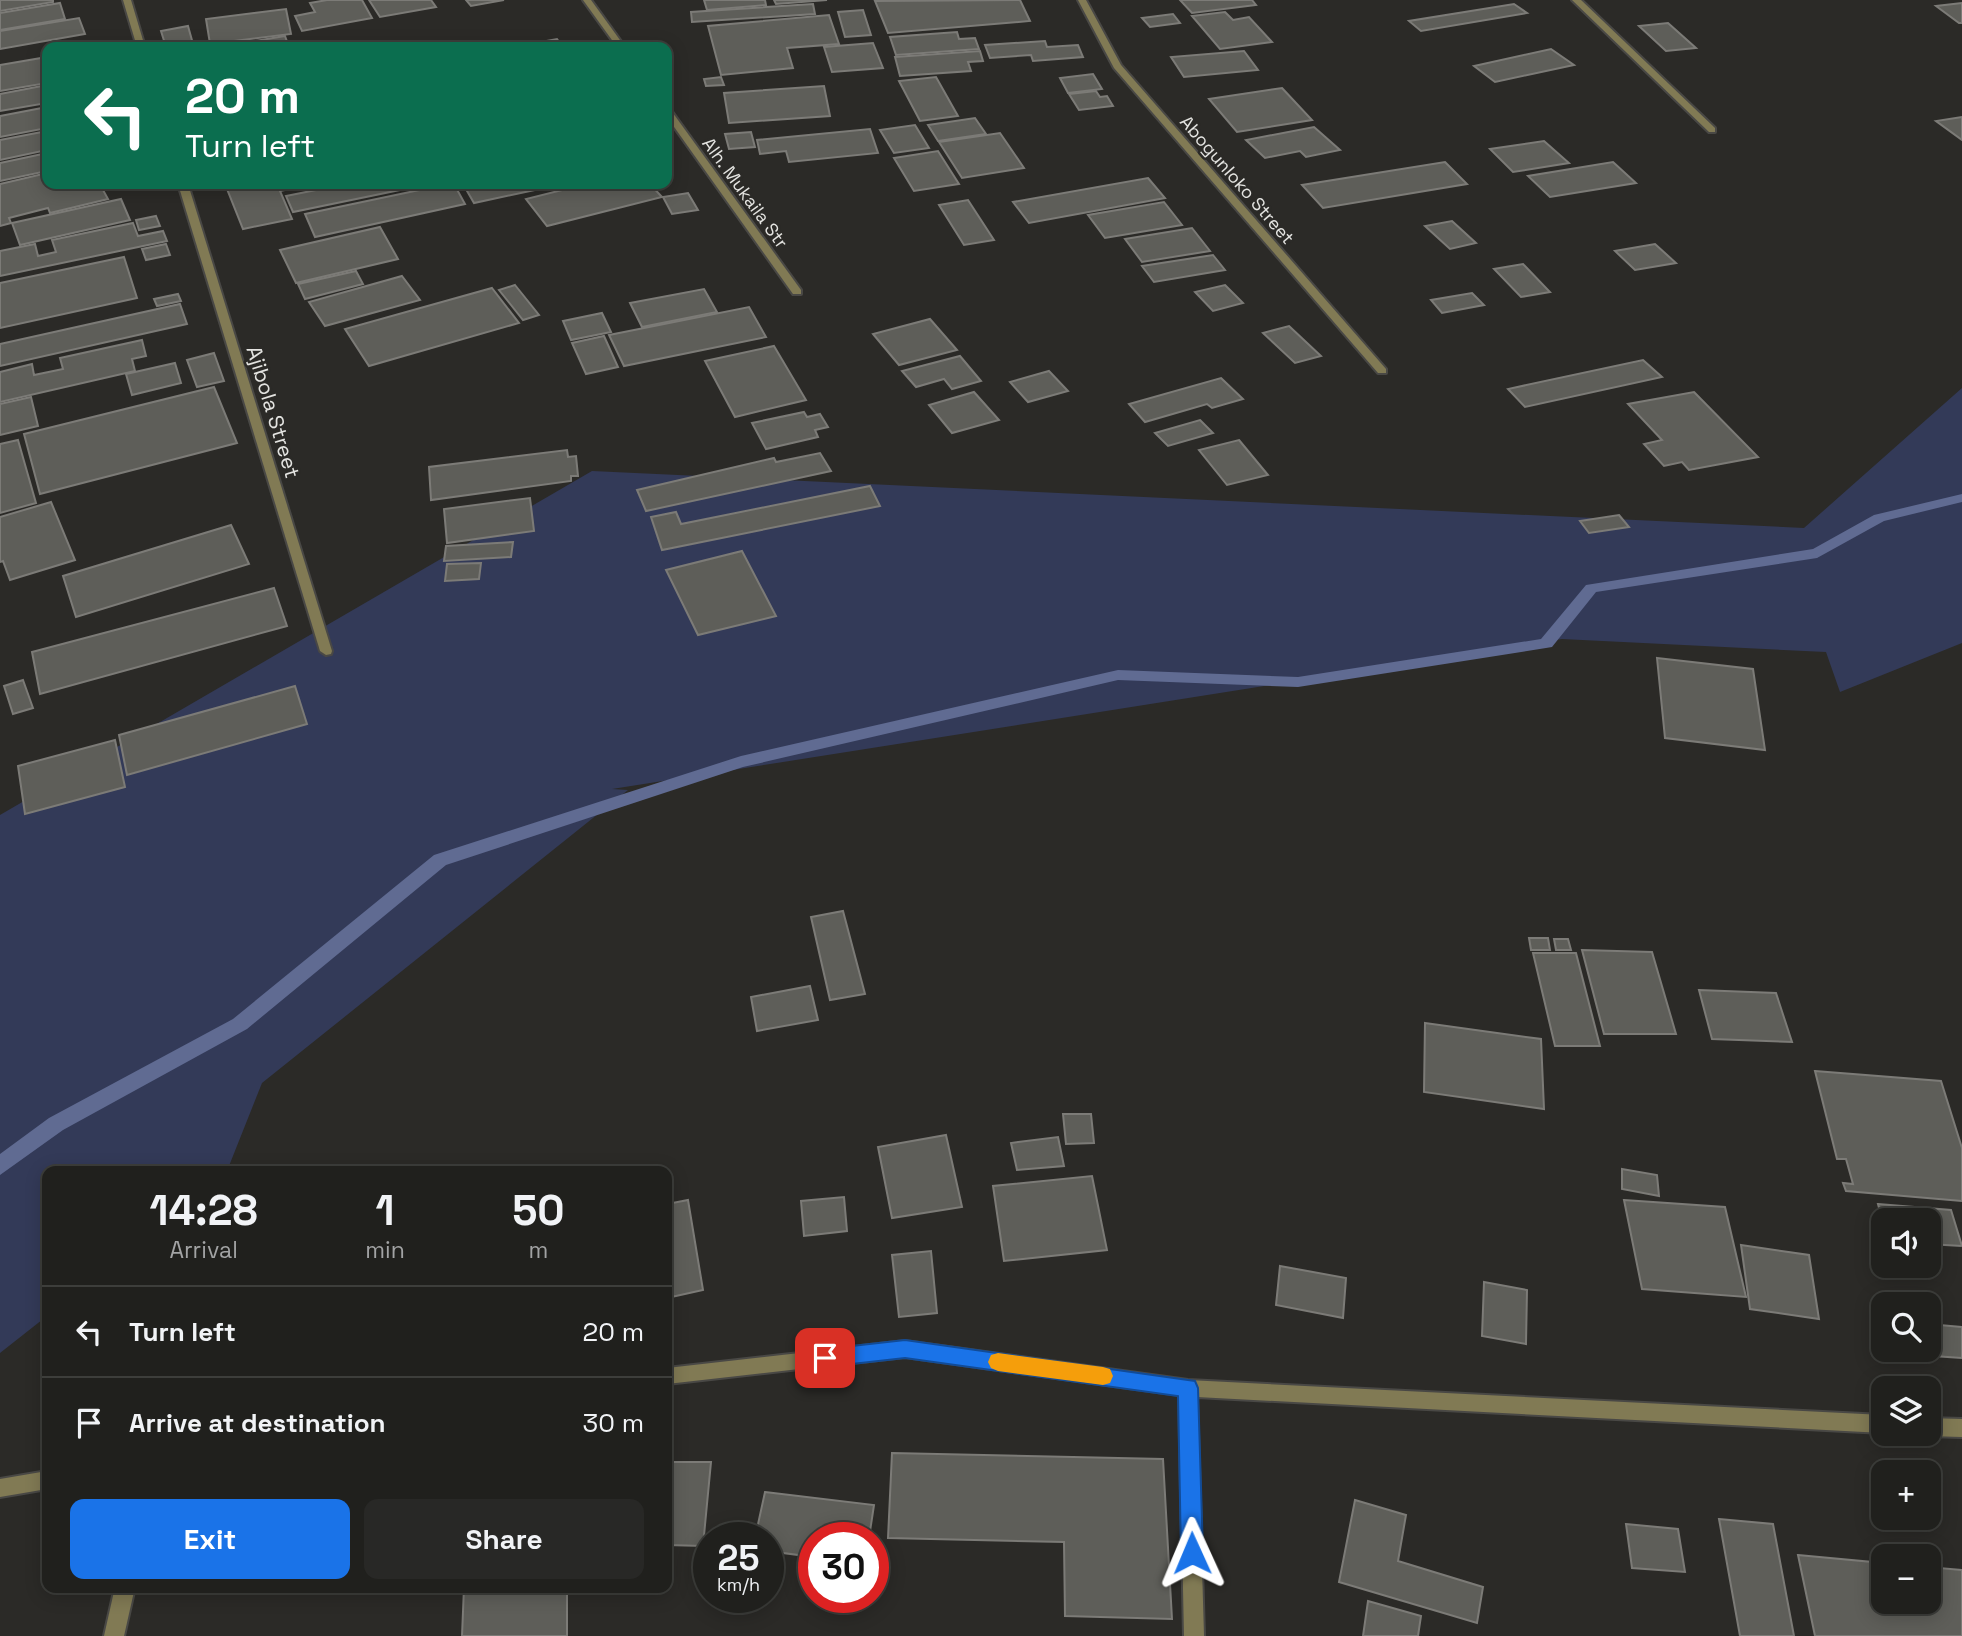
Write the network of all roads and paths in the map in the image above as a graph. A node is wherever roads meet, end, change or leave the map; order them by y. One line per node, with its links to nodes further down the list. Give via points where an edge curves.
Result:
1 (127, 0): 5 (street)
2 (587, 0): 6 (street)
3 (1082, 0): 11 (street, Abogunloko Street, via 1117,66)
4 (1576, 0): 8 (street)
5 (140, 42)
6 (617, 42)
7 (672, 118): 10 (street, Alh. Mukaila Str)
8 (1712, 130)
9 (185, 189): 12 (street, Ajibola Street)
10 (797, 292)
11 (1382, 371)
12 (326, 651)
13 (672, 1375): 14 (street, via 905,1349)
14 (1188, 1388): 15 (street); 22 (street)
15 (1871, 1423)
16 (1941, 1427): 17 (street)
17 (1962, 1428)
18 (42, 1481): 19 (street)
19 (0, 1488)
20 (124, 1593): 21 (street)
21 (114, 1636)
22 (1194, 1636)

